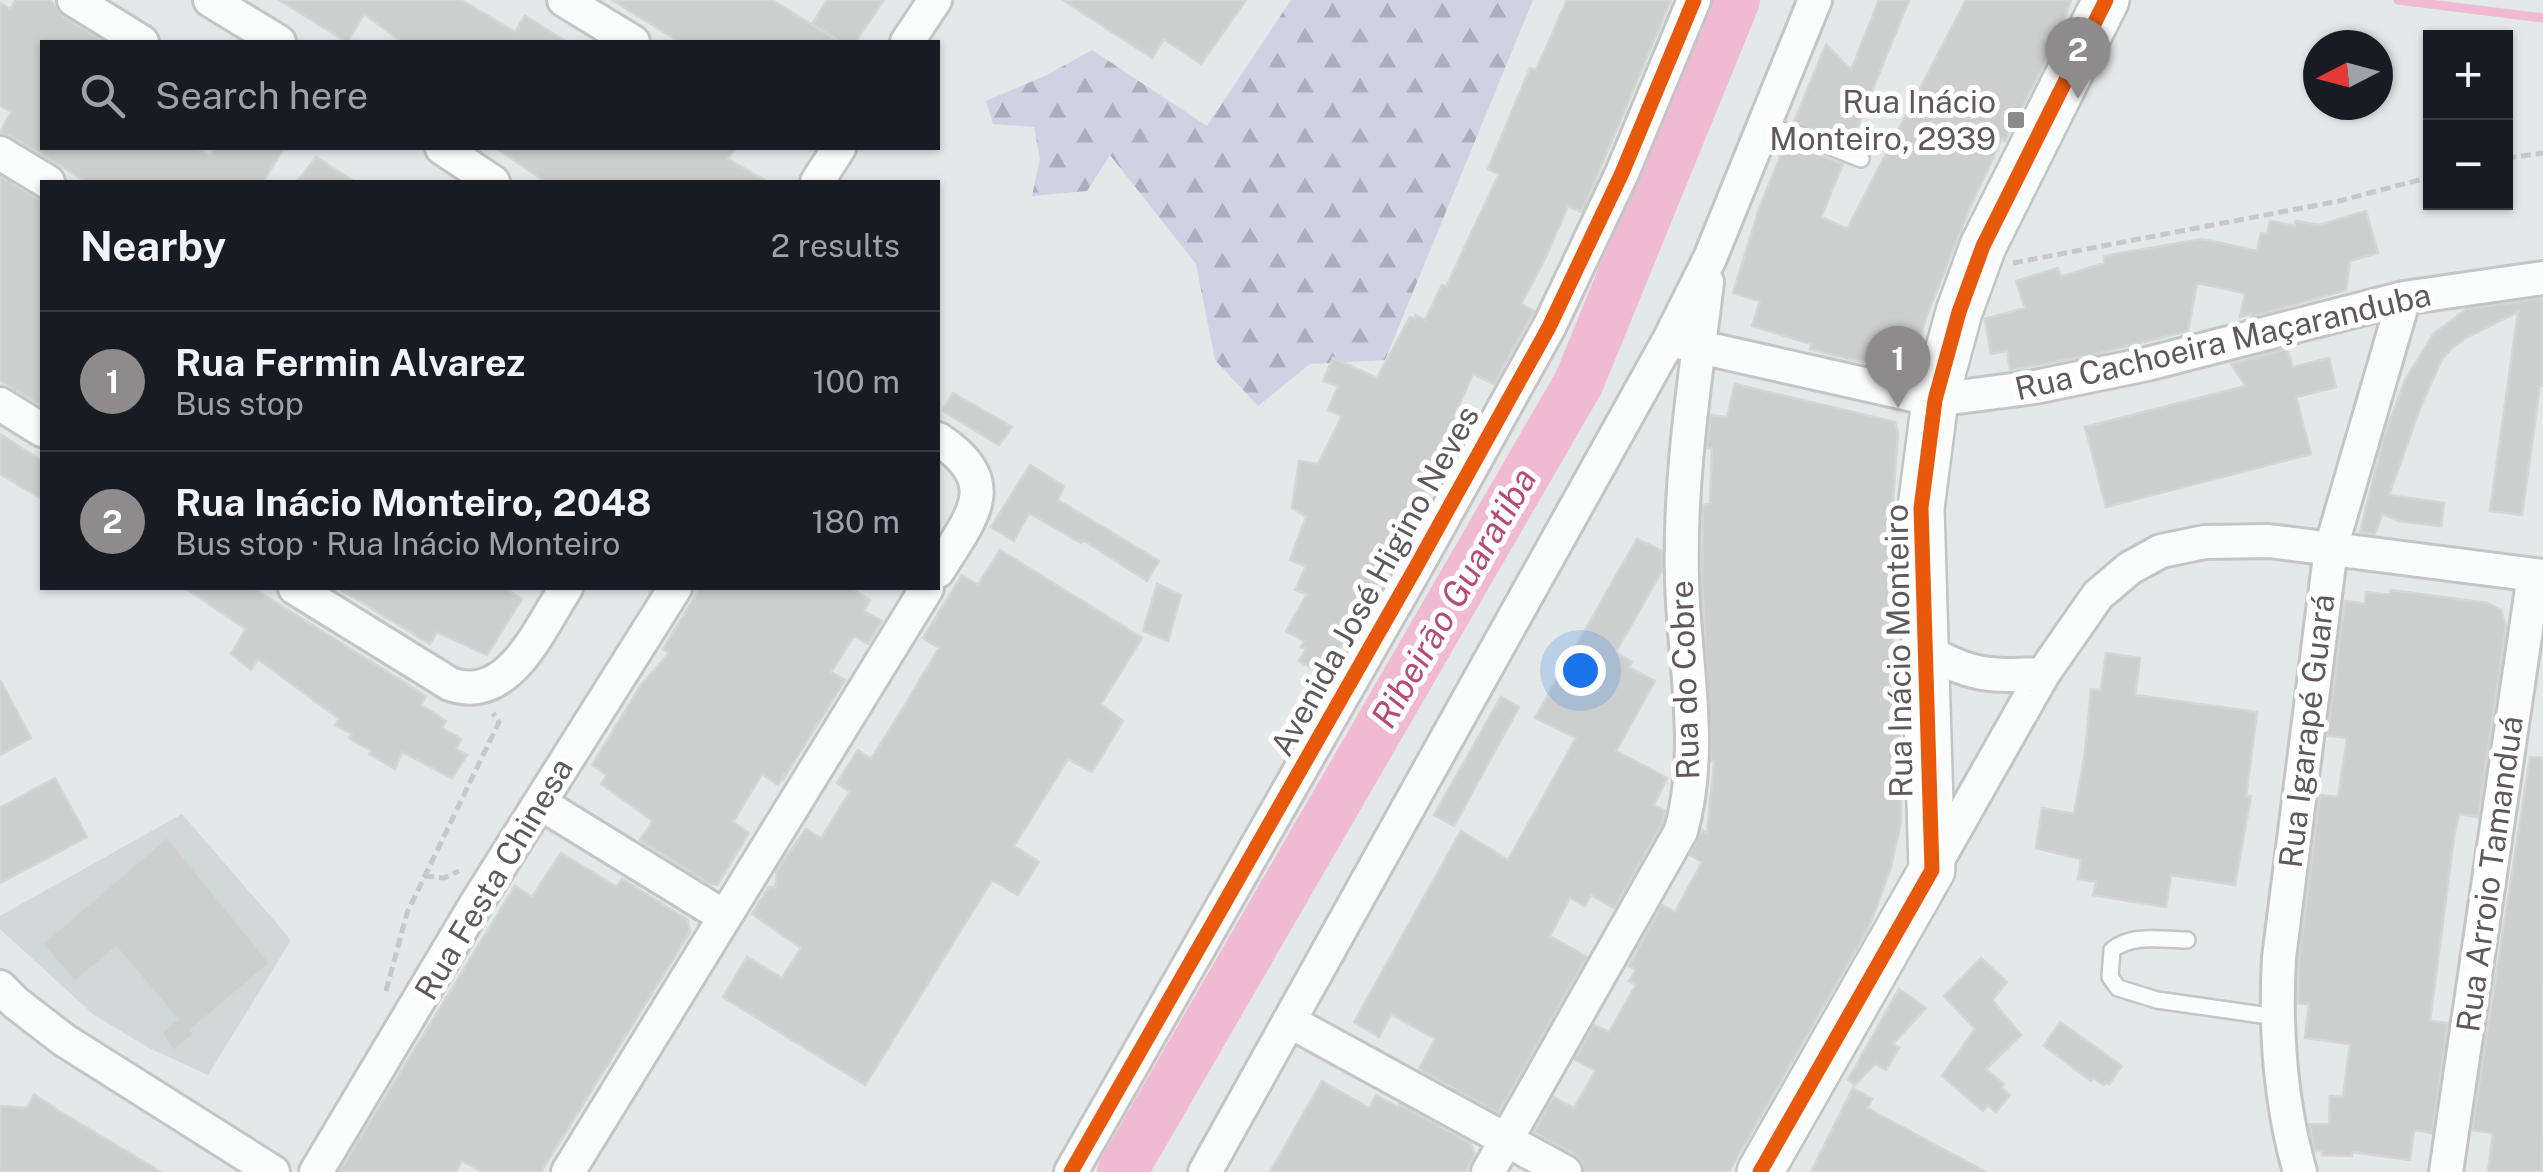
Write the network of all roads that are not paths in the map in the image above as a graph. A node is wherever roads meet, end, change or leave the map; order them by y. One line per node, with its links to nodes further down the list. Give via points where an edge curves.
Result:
1 (74, 0): 8 (street)
2 (210, 0): 9 (street)
3 (564, 0): 10 (street)
4 (935, 0): 11 (street)
5 (1694, 0): 45 (street, Avenida José Higino Neves, via 1549,326)
6 (1815, 0): 12 (street)
7 (2106, 0): 21 (street, Rua Inácio Monteiro, via 1983,246)
8 (139, 40)
9 (275, 40)
10 (630, 40)
11 (908, 40)
12 (1766, 126): 15 (lane); 20 (street, Rua do Cobre, via 1710,258)
13 (445, 150): 17 (street)
14 (0, 153): 16 (street)
15 (1861, 160)
16 (45, 180)
17 (490, 180)
18 (2543, 278): 19 (street, Rua Cachoeira Maçaranduba)
19 (2404, 298): 21 (street, Rua Cachoeira Maçaranduba, via 2146,364); 25 (street, Rua Igarapé Guará)
20 (1684, 343): 21 (street, Rua Cachoeira Maçaranduba); 40 (street); 41 (street, Rua do Cobre, via 1688,804 1681,830)
21 (1936, 400): 32 (street, Rua Inácio Monteiro, via 1921,508)
22 (0, 404): 23 (street)
23 (40, 429)
24 (940, 441): 26 (street, via 968,462 977,496)
25 (2330, 548): 27 (street); 33 (street, via 2269,540 2162,551 2098,595); 39 (street, Rua Igarapé Guará)
26 (940, 568)
27 (2538, 576): 51 (street, Rua Arroio Tamanduá)
28 (298, 590): 29 (street, via 450,684 478,689 503,678)
29 (565, 590)
30 (674, 590): 34 (street, Rua Festa Chinesa)
31 (926, 590): 36 (street)
32 (1924, 650): 33 (street, via 1980,674); 35 (street, Rua Inácio Monteiro)
33 (2043, 674): 35 (street)
34 (540, 802): 36 (street); 43 (street, Rua Festa Chinesa)
35 (1932, 870): 49 (street)
36 (725, 918): 44 (street)
37 (2187, 940): 39 (lane, via 2122,942 2112,950 2110,976 2118,988 2157,1000)
38 (0, 987): 42 (street, via 64,1040)
39 (2276, 1017): 50 (street, Rua Igarapé Guará, via 2288,1132)
40 (1288, 1022): 41 (street); 46 (street)
41 (1505, 1141): 47 (street, Rua do Cobre); 48 (street)
42 (273, 1172)
43 (316, 1172)
44 (568, 1172)
45 (1071, 1172)
46 (1205, 1172)
47 (1488, 1172)
48 (1565, 1172)
49 (1760, 1172)
50 (2300, 1172)
51 (2446, 1172)

